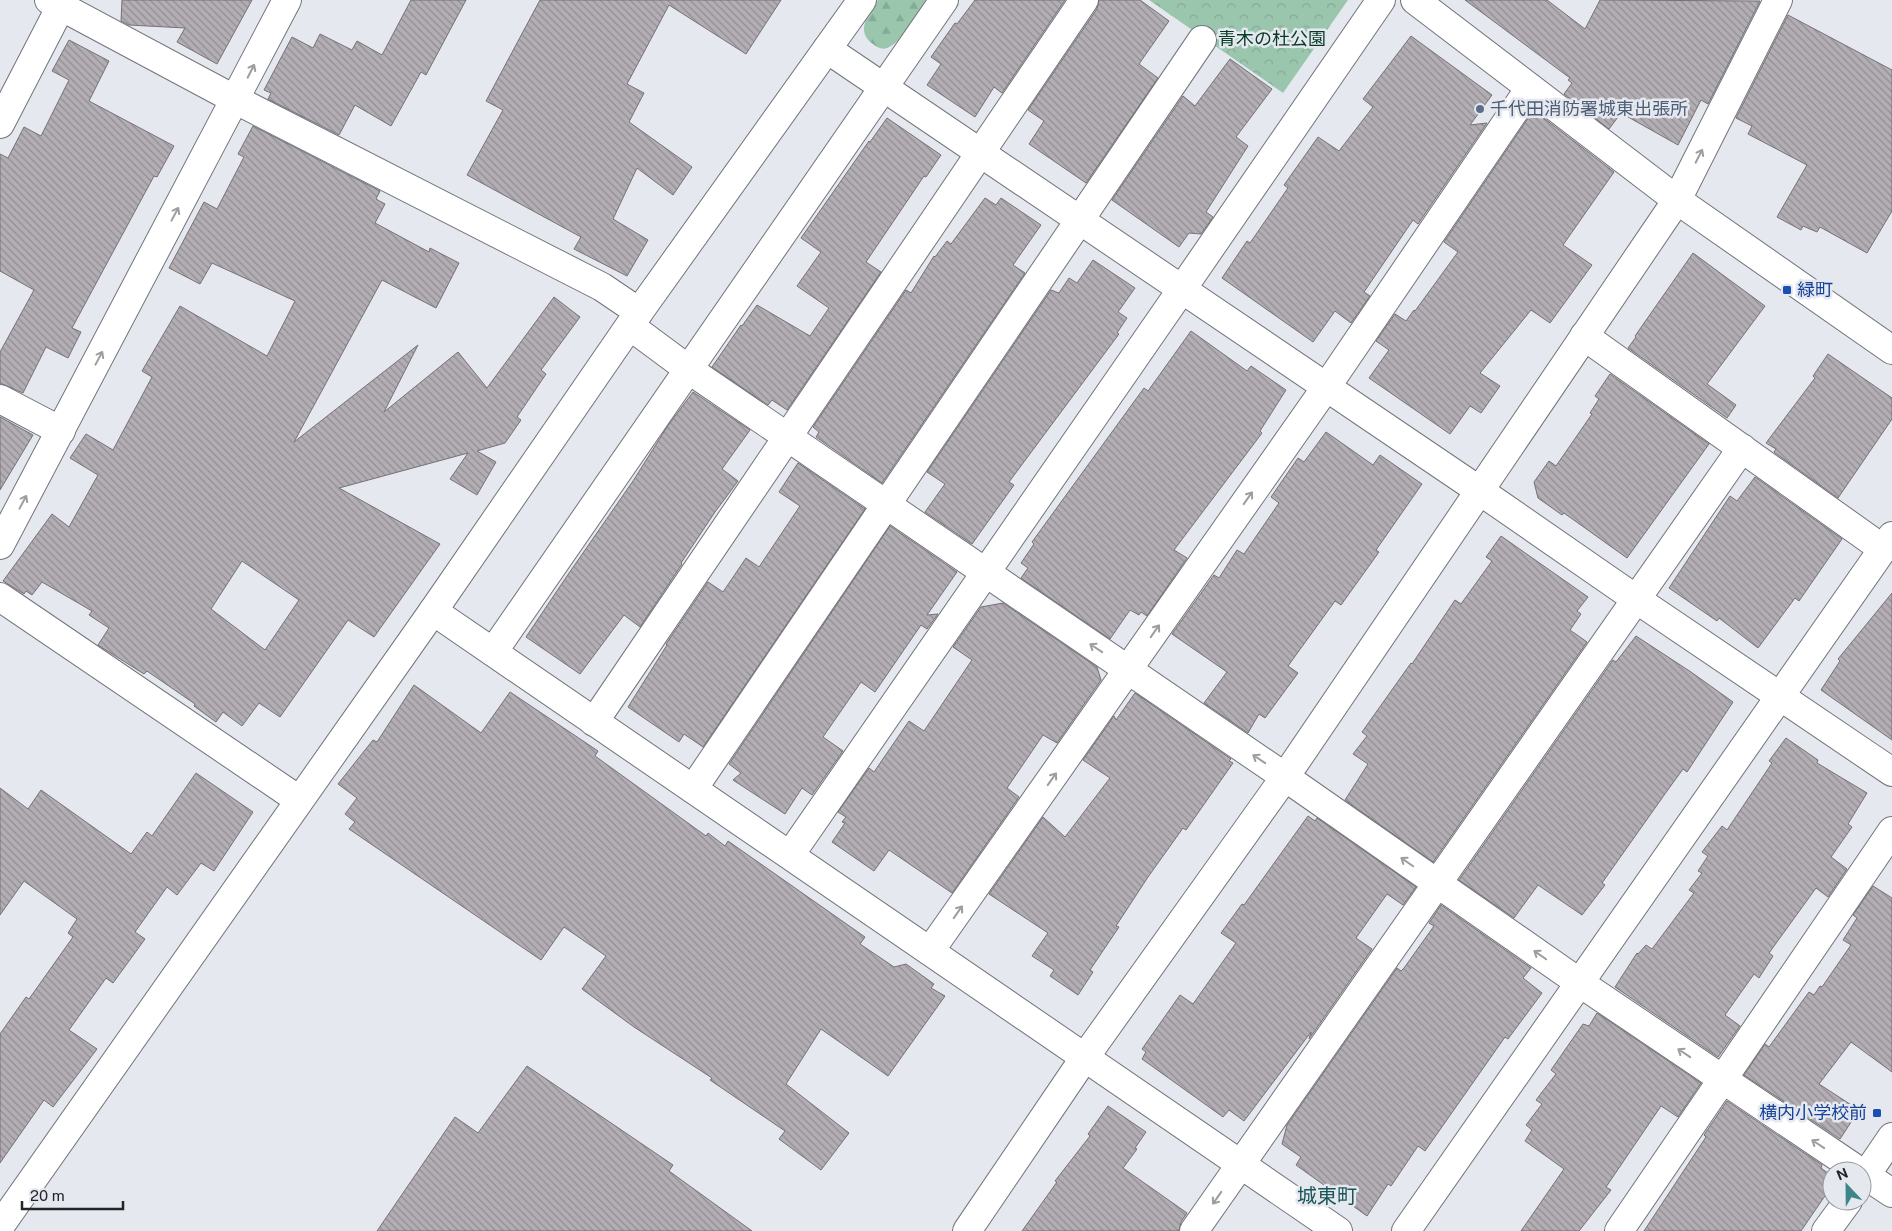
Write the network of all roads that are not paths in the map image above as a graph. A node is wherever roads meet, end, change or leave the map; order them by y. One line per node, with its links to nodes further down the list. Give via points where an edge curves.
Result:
1 (287, 0): 13 (street, one-way to 1)
2 (862, 0): 10 (street)
3 (944, 0): 11 (street)
4 (1084, 0): 15 (street)
5 (1381, 0): 18 (street)
6 (1415, 0): 12 (street)
7 (1778, 0): 16 (street, one-way to 7)
8 (66, 5): 13 (street); 14 (street)
9 (1202, 40): 17 (street)
10 (828, 49): 11 (street); 19 (street)
11 (883, 87): 15 (street); 22 (street)
12 (1530, 88): 16 (street); 23 (street)
13 (236, 100): 19 (street, via 602,286); 25 (street, one-way to 13)
14 (0, 124)
15 (980, 153): 17 (street); 26 (street)
16 (1677, 200): 20 (street); 21 (street)
17 (1080, 220): 18 (street); 29 (street)
18 (1182, 289): 23 (street); 32 (street)
19 (634, 319): 22 (street); 35 (street)
20 (1584, 336): 27 (street); 28 (street)
21 (1892, 350)
22 (688, 370): 26 (street); 36 (street)
23 (1327, 386): 28 (street); 37 (street, one-way to 23)
24 (0, 399): 25 (street)
25 (61, 431): 31 (street, one-way to 25)
26 (787, 438): 29 (street); 39 (street)
27 (1742, 448): 30 (street); 34 (street)
28 (1480, 491): 34 (street); 41 (street)
29 (886, 506): 32 (street); 42 (street)
30 (1888, 543): 38 (street)
31 (0, 544)
32 (986, 573): 37 (street, one-way to 32); 45 (street)
33 (0, 597): 43 (street)
34 (1636, 599): 38 (street); 46 (street)
35 (433, 611): 36 (street); 43 (street)
36 (493, 652): 39 (street)
37 (1128, 670): 41 (street, one-way to 37); 47 (street, one-way to 37)
38 (1781, 696): 40 (street); 48 (street)
39 (594, 722): 42 (street)
40 (1892, 772)
41 (1285, 777): 46 (street, one-way to 41); 49 (street)
42 (693, 789): 45 (street)
43 (299, 800): 58 (street)
44 (1892, 831): 50 (street)
45 (790, 855): 47 (street)
46 (1437, 883): 48 (street, one-way to 46); 54 (street)
47 (930, 952): 49 (street)
48 (1580, 983): 50 (street, one-way to 48); 62 (street)
49 (1085, 1057): 54 (street); 59 (street)
50 (1723, 1080): 52 (street, one-way to 50); 63 (street)
51 (1892, 1137): 53 (street)
52 (1842, 1161)
53 (1872, 1162)
54 (1241, 1164): 60 (street, one-way to 60); 61 (street)
55 (1872, 1181): 56 (street)
56 (1892, 1193)
57 (1841, 1211): 64 (street)
58 (0, 1226)
59 (967, 1231)
60 (1194, 1231)
61 (1338, 1231)
62 (1406, 1231)
63 (1619, 1231)
64 (1826, 1231)

